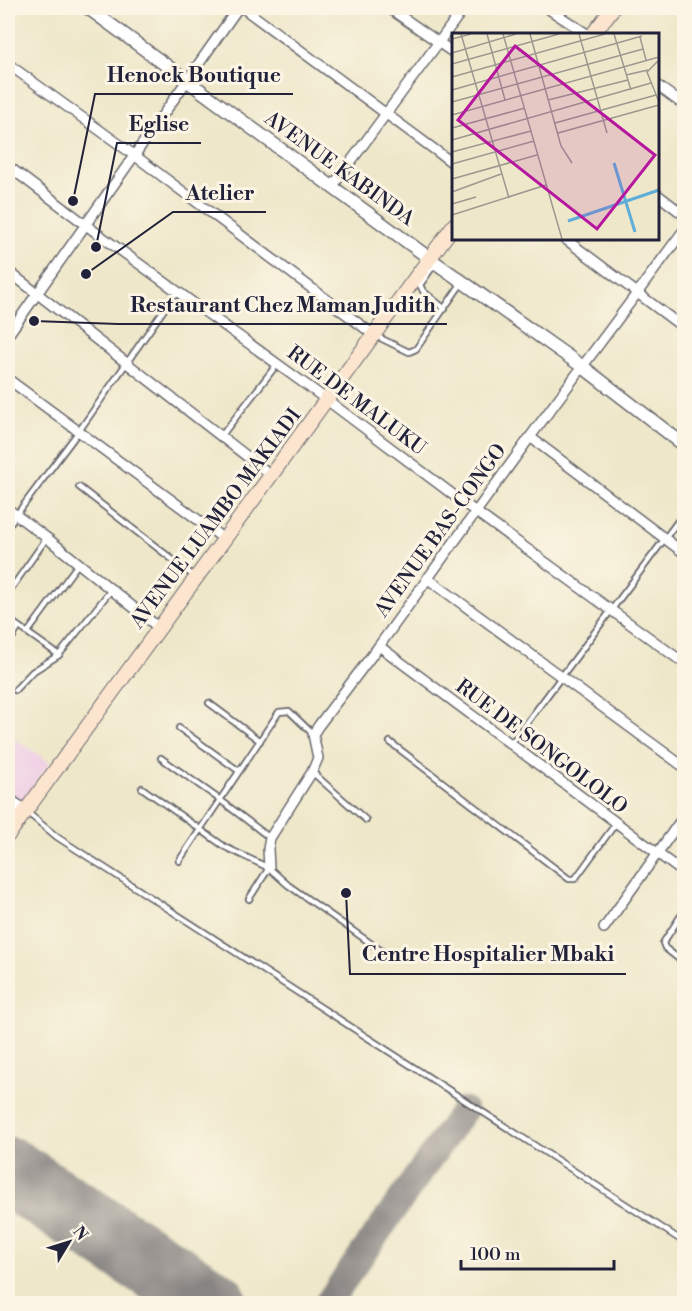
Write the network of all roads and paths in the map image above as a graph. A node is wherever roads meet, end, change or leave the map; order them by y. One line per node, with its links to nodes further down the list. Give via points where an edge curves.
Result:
1 (88, 8): 13 (street, AVENUE KABINDA)
2 (238, 8): 13 (street)
3 (243, 8): 16 (street)
4 (389, 8): 10 (street)
5 (464, 8): 10 (street)
6 (547, 8): 8 (street)
7 (613, 8): 9 (main road)
8 (585, 33)
9 (594, 33)
10 (438, 43): 11 (street); 16 (street)
11 (452, 52)
12 (8, 64): 17 (street)
13 (186, 80): 17 (street); 20 (street, AVENUE KABINDA)
14 (659, 87): 15 (street)
15 (684, 105)
16 (386, 115): 18 (street); 20 (street)
17 (134, 155): 23 (street); 36 (street)
18 (452, 163)
19 (8, 166): 23 (street, RUE DE MALUKU)
20 (332, 187): 27 (street, AVENUE KABINDA)
21 (659, 196): 22 (street)
22 (684, 215)
23 (85, 224): 30 (street, RUE DE MALUKU); 31 (street)
24 (452, 227): 27 (main road, AVENUE LUAMBO MAKIADI)
25 (684, 230): 32 (street, AVENUE BAS-CONGO)
26 (567, 240): 32 (street)
27 (433, 260): 29 (street, AVENUE KABINDA); 33 (lane, via 420,285); 36 (main road, AVENUE LUAMBO MAKIADI)
28 (8, 271): 31 (street)
29 (463, 282): 33 (lane); 39 (street, AVENUE KABINDA)
30 (177, 291): 37 (lane); 38 (street, RUE DE MALUKU)
31 (37, 292): 35 (street); 37 (street)
32 (639, 294): 34 (street); 39 (street, AVENUE BAS-CONGO)
33 (445, 309): 36 (lane, via 416,349 409,352)
34 (684, 328)
35 (8, 335)
36 (374, 335): 41 (main road, AVENUE LUAMBO MAKIADI)
37 (128, 363): 42 (lane); 43 (street)
38 (278, 363): 41 (street, RUE DE MALUKU); 43 (lane)
39 (583, 367): 44 (street, AVENUE BAS-CONGO); 45 (street, AVENUE KABINDA)
40 (8, 379): 42 (street)
41 (327, 400): 46 (main road, AVENUE LUAMBO MAKIADI); 49 (street, RUE DE MALUKU)
42 (79, 431): 48 (lane); 53 (street)
43 (222, 435): 46 (street)
44 (530, 437): 49 (street, AVENUE BAS-CONGO); 54 (street)
45 (684, 445)
46 (271, 475): 53 (main road, AVENUE LUAMBO MAKIADI)
47 (79, 488): 57 (lane)
48 (11, 512): 51 (lane); 52 (street)
49 (476, 512): 58 (street, AVENUE BAS-CONGO); 61 (street, RUE DE MALUKU)
50 (684, 513): 54 (lane)
51 (8, 526)
52 (47, 538): 56 (street); 60 (lane)
53 (224, 539): 57 (main road, AVENUE LUAMBO MAKIADI)
54 (665, 539): 55 (street); 61 (lane)
55 (684, 553)
56 (79, 563): 59 (street); 65 (lane)
57 (195, 577): 64 (main road, AVENUE LUAMBO MAKIADI)
58 (427, 578): 67 (street, AVENUE BAS-CONGO); 70 (street)
59 (111, 590): 64 (street); 68 (lane)
60 (8, 592)
61 (611, 610): 69 (street, RUE DE MALUKU); 70 (lane)
62 (8, 619): 63 (lane)
63 (19, 627): 65 (lane); 66 (lane)
64 (158, 627): 85 (main road, AVENUE LUAMBO MAKIADI)
65 (28, 632): 68 (lane)
66 (8, 644)
67 (379, 646): 74 (street, AVENUE BAS-CONGO); 77 (street, RUE DE SONGOLOLO)
68 (59, 655): 71 (lane, via 32,672)
69 (684, 663)
70 (562, 677): 77 (lane); 79 (street)
71 (15, 690)
72 (208, 703): 75 (lane)
73 (179, 728): 80 (lane)
74 (313, 734): 75 (lane, via 285,710 279,712); 81 (street, via 318,758)
75 (260, 741): 80 (lane)
76 (390, 742): 88 (lane, via 569,879 575,879)
77 (510, 745): 88 (street, RUE DE SONGOLOLO)
78 (161, 758): 83 (lane)
79 (684, 767)
80 (239, 771): 83 (lane)
81 (312, 772): 87 (lane); 91 (street)
82 (141, 788): 89 (lane)
83 (219, 799): 89 (lane); 91 (lane)
84 (8, 800): 85 (street)
85 (26, 812): 90 (main road, AVENUE LUAMBO MAKIADI); 101 (lane, via 57,837)
86 (684, 816): 92 (street)
87 (366, 820)
88 (616, 824): 92 (street, RUE DE SONGOLOLO)
89 (200, 828): 93 (lane); 94 (lane, via 225,847)
90 (8, 835)
91 (270, 838): 94 (street)
92 (657, 854): 95 (street, RUE DE SONGOLOLO); 98 (street)
93 (179, 861)
94 (269, 868): 96 (lane); 99 (lane)
95 (684, 873)
96 (249, 899)
97 (684, 911): 100 (lane, via 663,943)
98 (604, 928)
99 (387, 954)
100 (684, 963)
101 (684, 1242)

